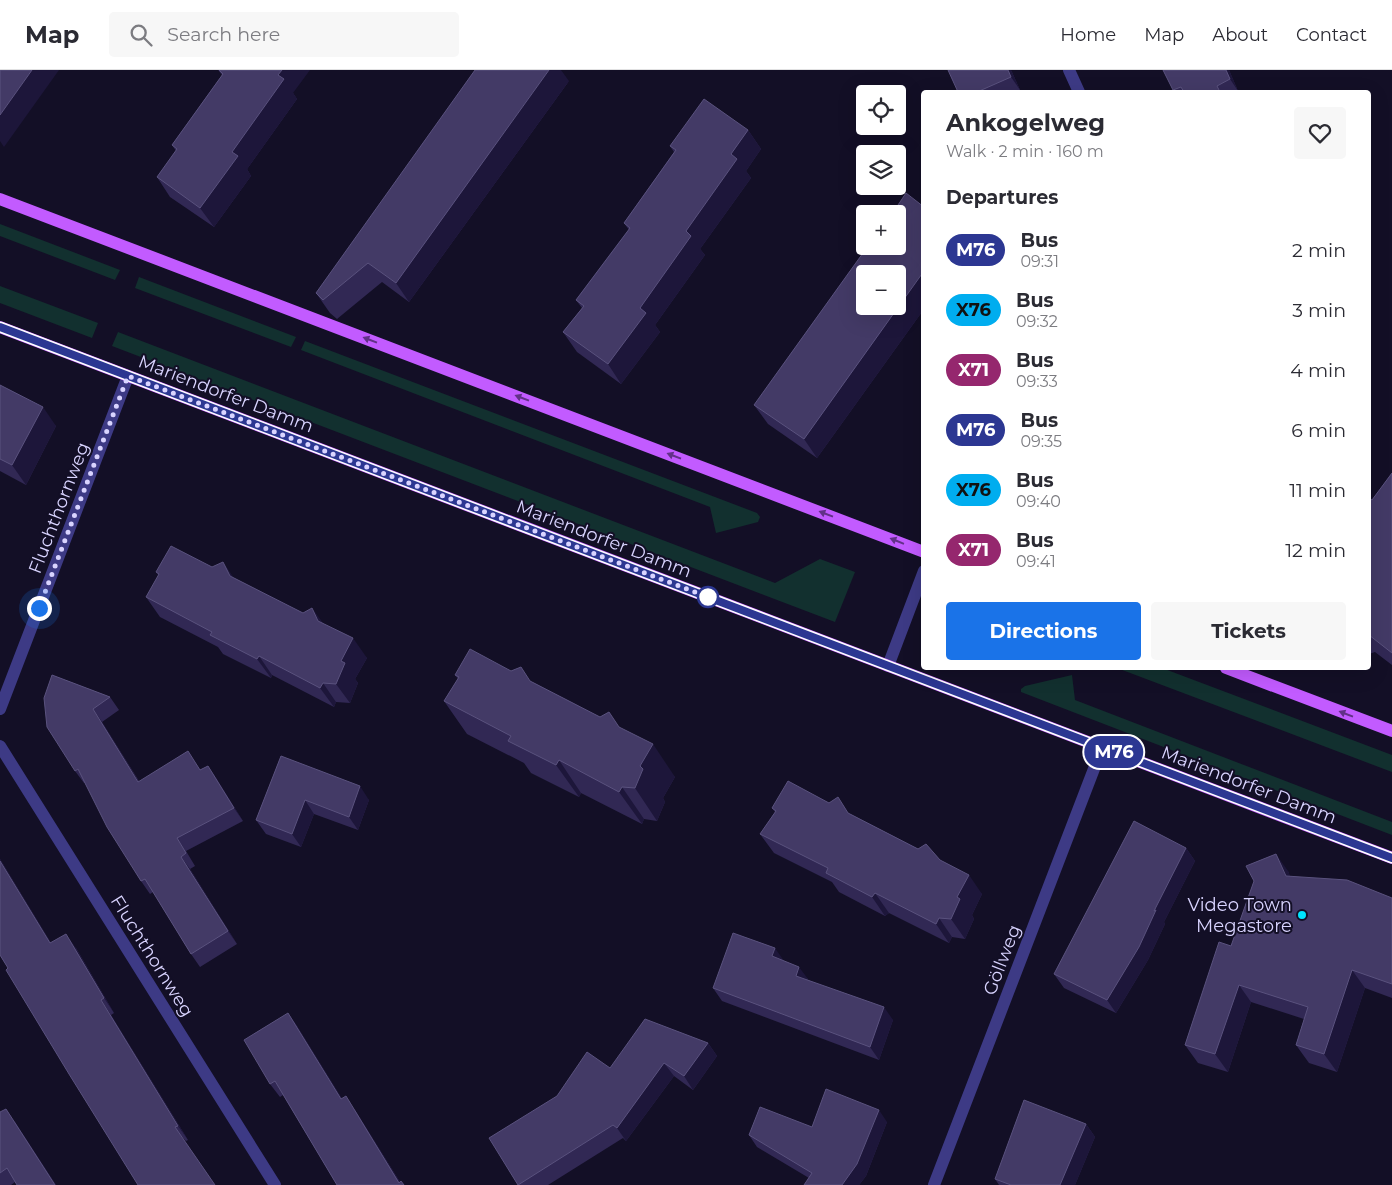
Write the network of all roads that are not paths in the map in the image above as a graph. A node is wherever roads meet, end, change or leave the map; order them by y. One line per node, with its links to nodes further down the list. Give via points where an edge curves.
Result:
1 (1069, 70): 2 (street)
2 (1078, 90)
3 (0, 199): 6 (main road, one-way to 3)
4 (0, 327): 5 (main road, Mariendorfer Damm)
5 (128, 376): 8 (main road, Mariendorfer Damm); 10 (street, Fluchthornweg)
6 (921, 551)
7 (921, 579): 8 (street)
8 (888, 666): 13 (main road, Mariendorfer Damm)
9 (1231, 670): 11 (main road, one-way to 9)
10 (0, 709)
11 (1392, 731)
12 (0, 746): 15 (street, Fluchthornweg)
13 (1102, 748): 14 (main road, Mariendorfer Damm); 16 (street, Göllweg)
14 (1392, 858)
15 (275, 1185)
16 (934, 1185)

